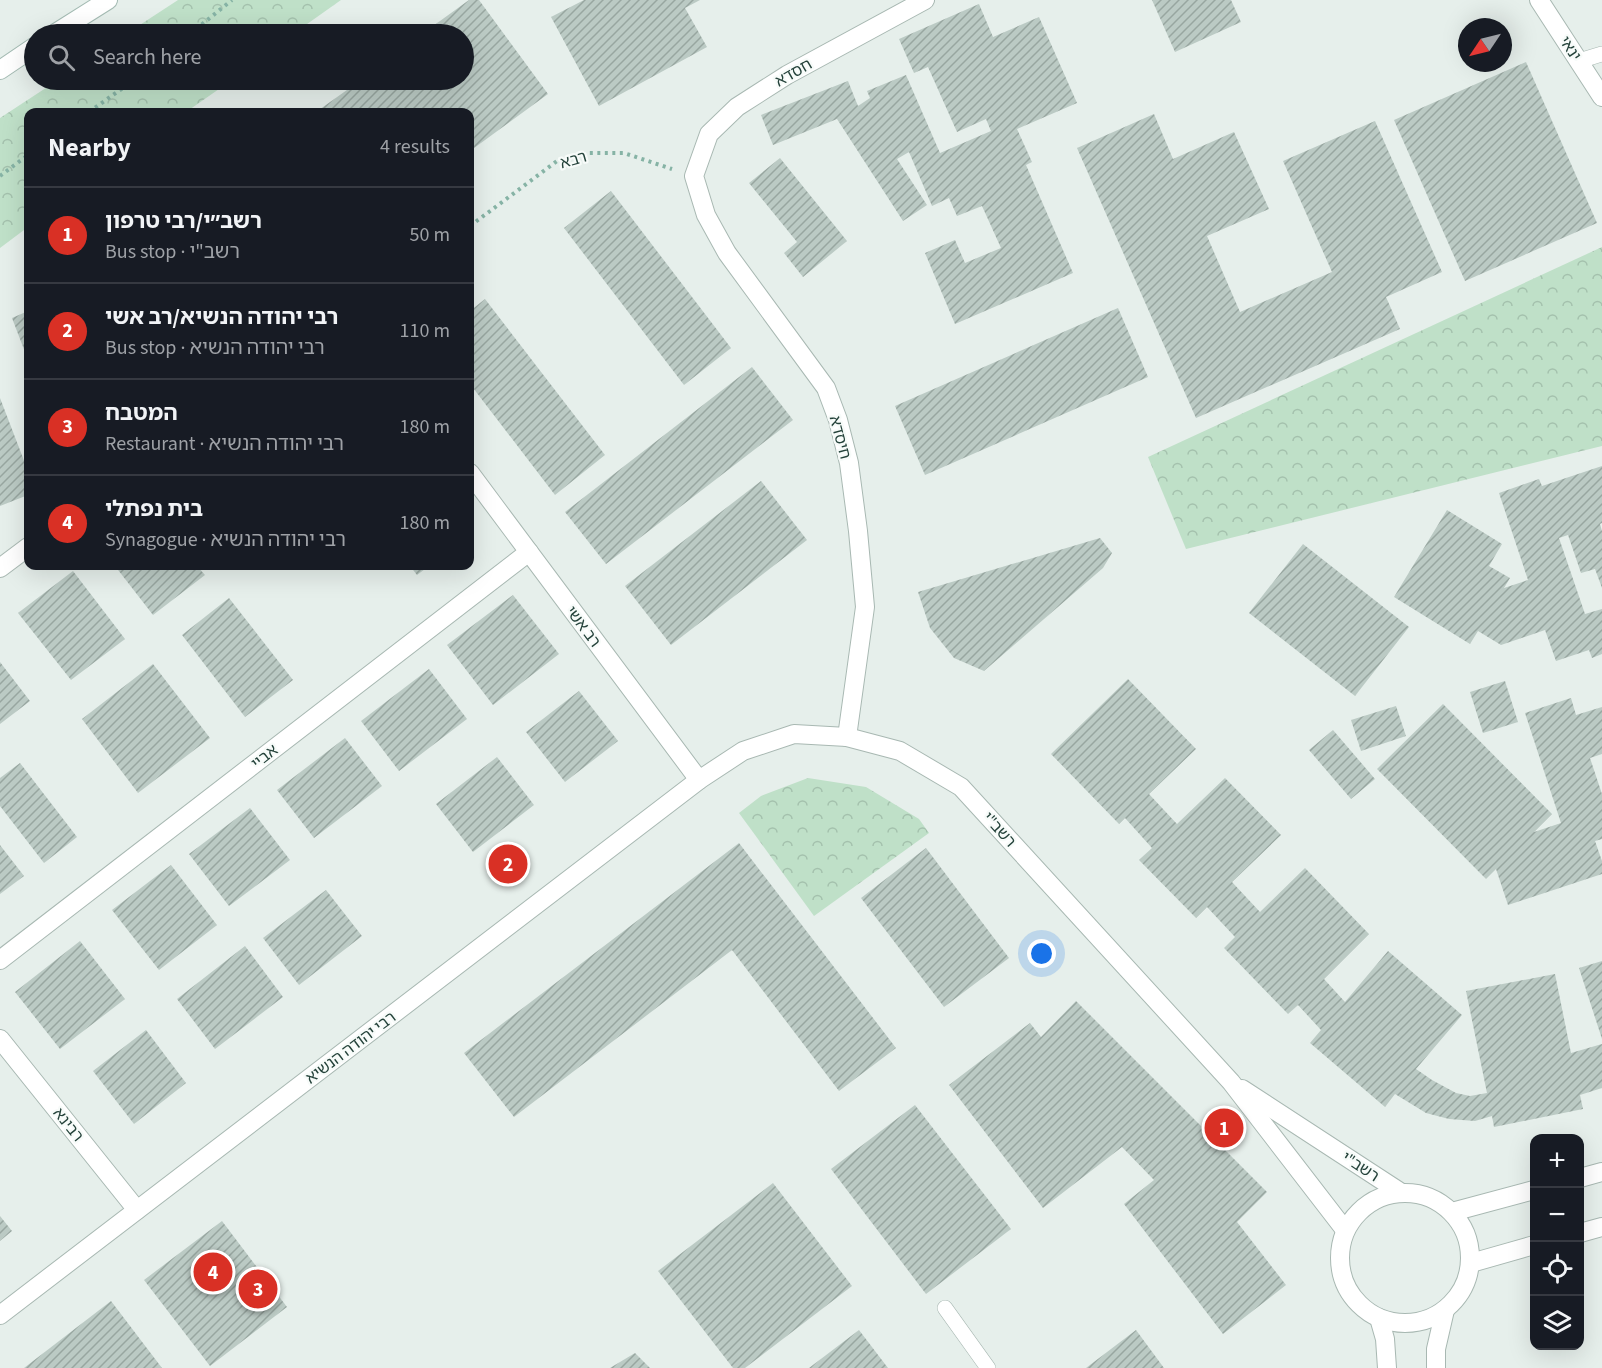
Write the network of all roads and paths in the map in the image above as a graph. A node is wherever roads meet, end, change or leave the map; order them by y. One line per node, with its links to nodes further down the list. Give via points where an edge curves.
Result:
1 (108, 0): 5 (street)
2 (232, 0): 6 (path)
3 (925, 0): 16 (street, חסדא, via 787,75 737,107 709,134)
4 (1539, 0): 9 (street, ינאי)
5 (70, 24)
6 (202, 24)
7 (24, 54): 10 (street)
8 (1602, 54): 9 (lane)
9 (1579, 61): 12 (street, ינאי)
10 (0, 70)
11 (120, 90): 13 (path)
12 (1602, 97)
13 (94, 108)
14 (24, 158): 15 (path)
15 (0, 176)
16 (694, 176): 17 (path, רבא, via 624,153 586,153 557,161); 22 (street, חיסדא, via 706,215 727,253 826,388 838,420 849,463 865,607)
17 (474, 223)
18 (474, 478): 20 (street, רב אשי)
19 (24, 550): 21 (street)
20 (529, 552): 23 (street, רב אשי); 24 (street, אביי)
21 (0, 568)
22 (847, 737): 23 (street, רשב"י, via 795,734 743,751); 26 (street, רשב"י, via 900,751 961,787)
23 (699, 780): 31 (street, רבי יהודה הנשיא)
24 (0, 960)
25 (0, 1039): 31 (street, רבינא)
26 (1230, 1082): 30 (street, רשב"י); 34 (street, רשב"י)
27 (1602, 1172): 28 (street)
28 (1584, 1177)
29 (1530, 1191): 32 (street)
30 (1400, 1192): 32 (street, via 1436,1200); 34 (street, via 1367,1204)
31 (137, 1210): 40 (street, רבי יהודה הנשיא)
32 (1452, 1212): 37 (street, via 1463,1226)
33 (1602, 1227): 35 (street)
34 (1345, 1230): 41 (street, via 1341,1271 1349,1291)
35 (1584, 1232)
36 (1530, 1246): 37 (street)
37 (1471, 1263): 39 (street, via 1467,1281)
38 (945, 1308): 42 (lane)
39 (1445, 1310): 41 (street, via 1415,1323); 44 (street)
40 (0, 1315)
41 (1379, 1318): 43 (street)
42 (988, 1368)
43 (1388, 1368)
44 (1436, 1368)

